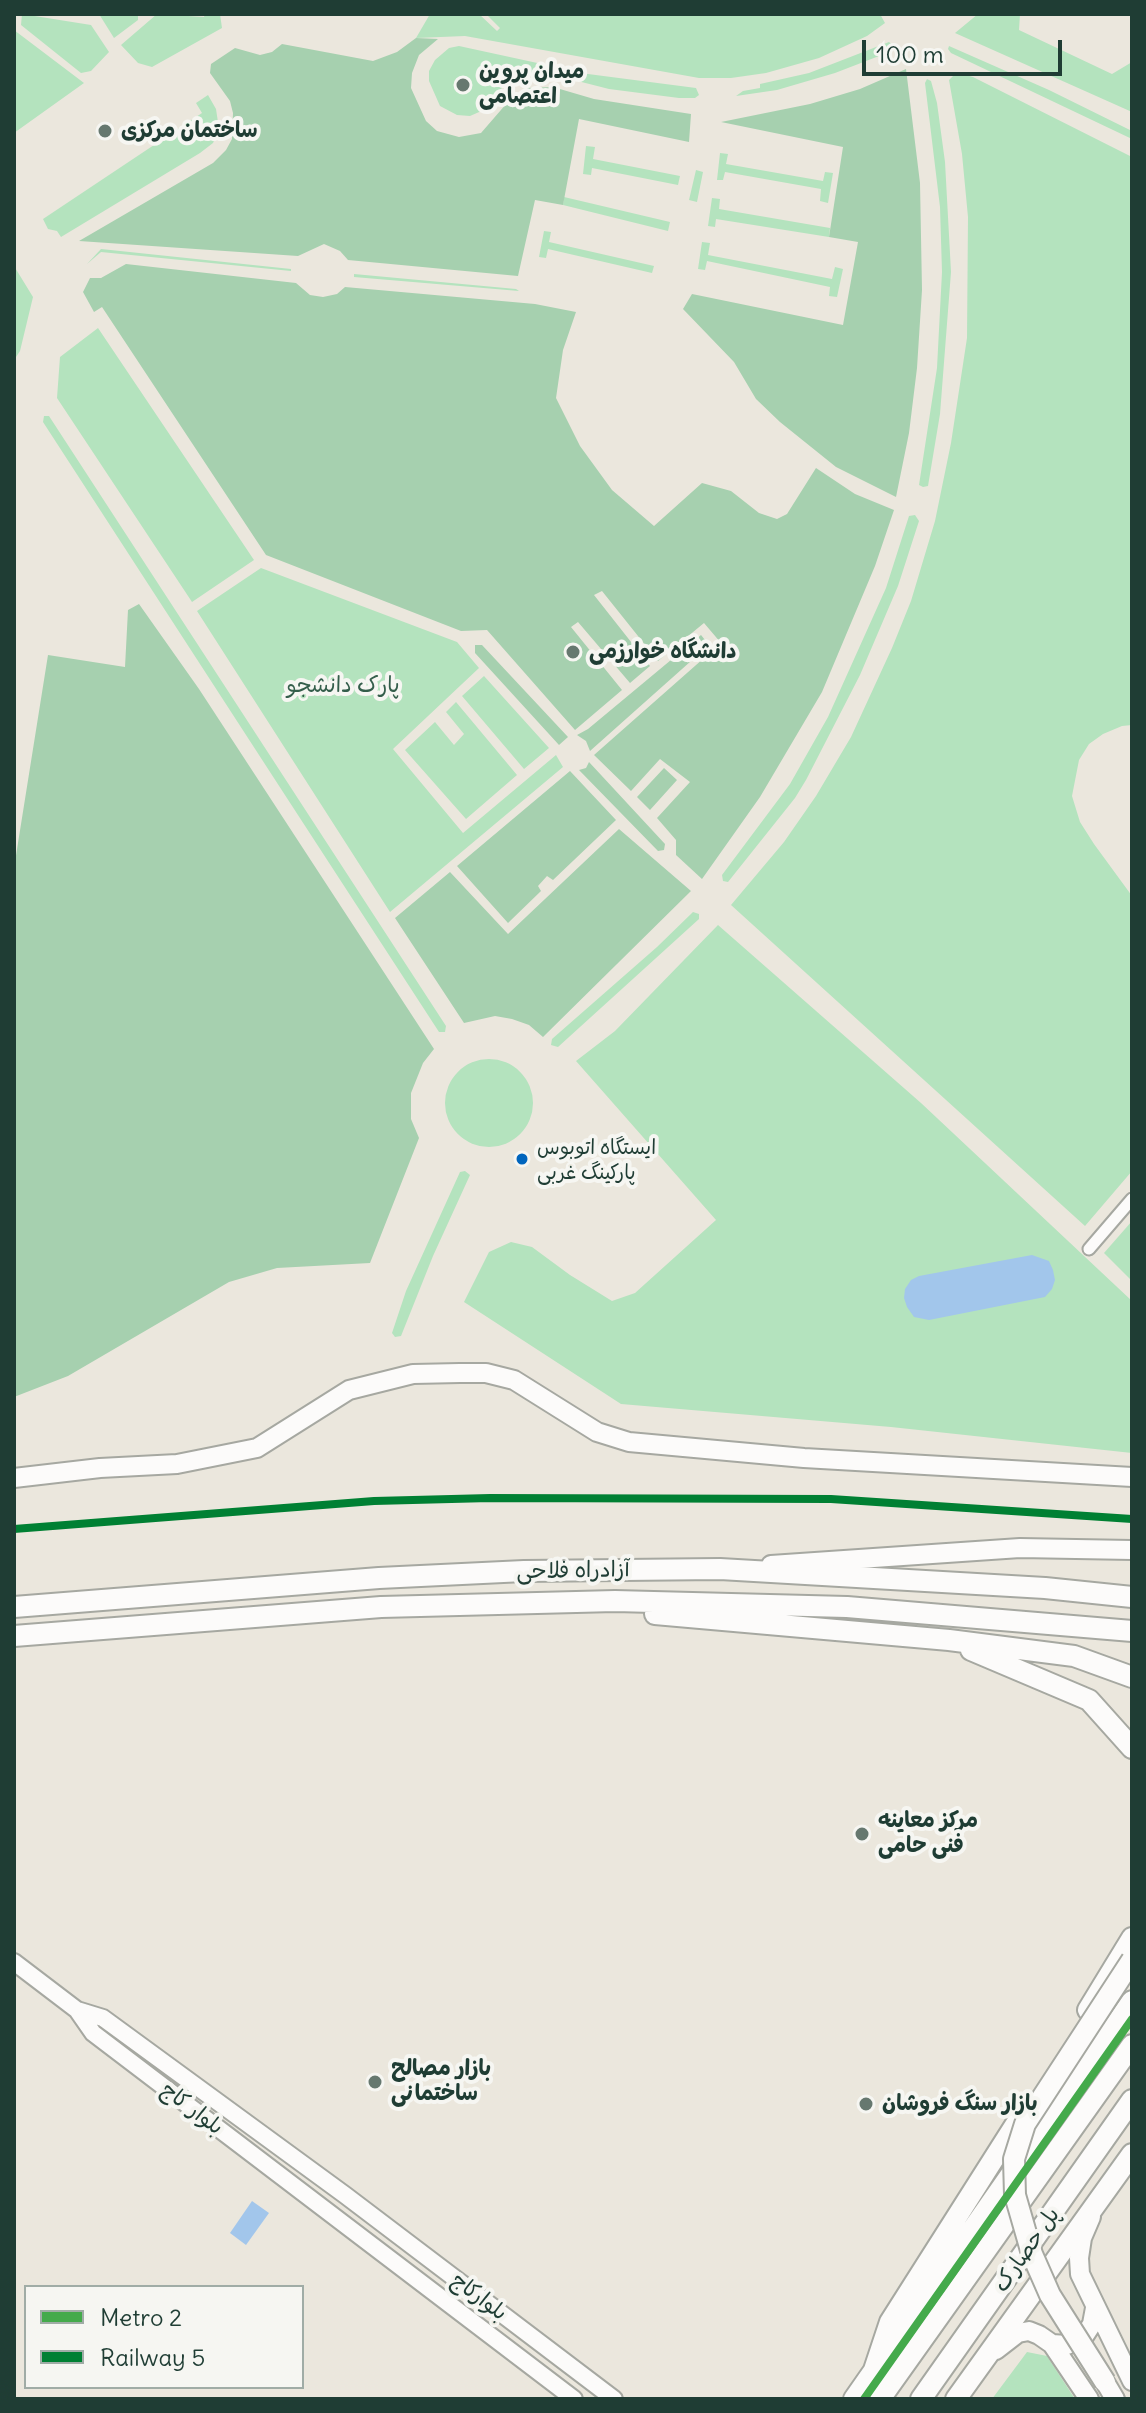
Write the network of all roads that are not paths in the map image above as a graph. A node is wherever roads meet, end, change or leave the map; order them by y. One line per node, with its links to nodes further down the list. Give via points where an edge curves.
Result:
1 (1132, 1199): 2 (street)
2 (1089, 1249)
3 (1132, 1477): 4 (main road, via 629,1442 597,1432 514,1380 460,1373 413,1374 349,1390 257,1448 177,1464)
4 (14, 1478)
5 (1132, 1550): 6 (main road, via 1020,1548)
6 (720, 1569): 7 (highway, آزادراه فلاحی); 9 (highway, آزادراه فلاحی, via 393,1577)
7 (1132, 1597)
8 (539, 1604): 10 (highway, آزادراه فلاحی, via 847,1607); 11 (highway, آزادراه فلاحی, via 381,1607); 12 (highway)
9 (14, 1607)
10 (1132, 1631)
11 (14, 1636)
12 (949, 1640): 13 (highway); 16 (highway, via 1089,1700)
13 (1074, 1656): 14 (highway); 15 (highway)
14 (1132, 1661)
15 (1132, 1677)
16 (1132, 1748)
17 (1132, 1938): 31 (highway, via 890,2322)
18 (1132, 1960): 34 (highway, bridge, via 1025,2124 1013,2178 1035,2263)
19 (14, 1962): 21 (street)
20 (1132, 2001): 31 (highway)
21 (77, 2010): 25 (street, بلوار کاج, via 103,2018); 35 (street, بلوار کاج, via 93,2033)
22 (1132, 2045): 38 (highway, پل حصارک)
23 (1132, 2100): 39 (highway, پل حصارک)
24 (1132, 2154): 26 (highway)
25 (345, 2195): 36 (street, بلوارکاج)
26 (1096, 2205): 27 (main road, via 1079,2258); 29 (highway)
27 (1095, 2308): 28 (main road, via 1083,2338); 30 (main road)
28 (1052, 2344): 29 (main road, via 1029,2331 1018,2333); 33 (main road)
29 (987, 2357): 40 (highway)
30 (1121, 2362): 32 (main road); 33 (main road, via 1107,2354 1091,2356 1080,2367)
31 (874, 2370): 37 (highway)
32 (1132, 2381)
33 (1084, 2391)
34 (1110, 2391)
35 (574, 2399)
36 (614, 2399)
37 (854, 2399)
38 (880, 2399)
39 (921, 2399)
40 (956, 2399)

